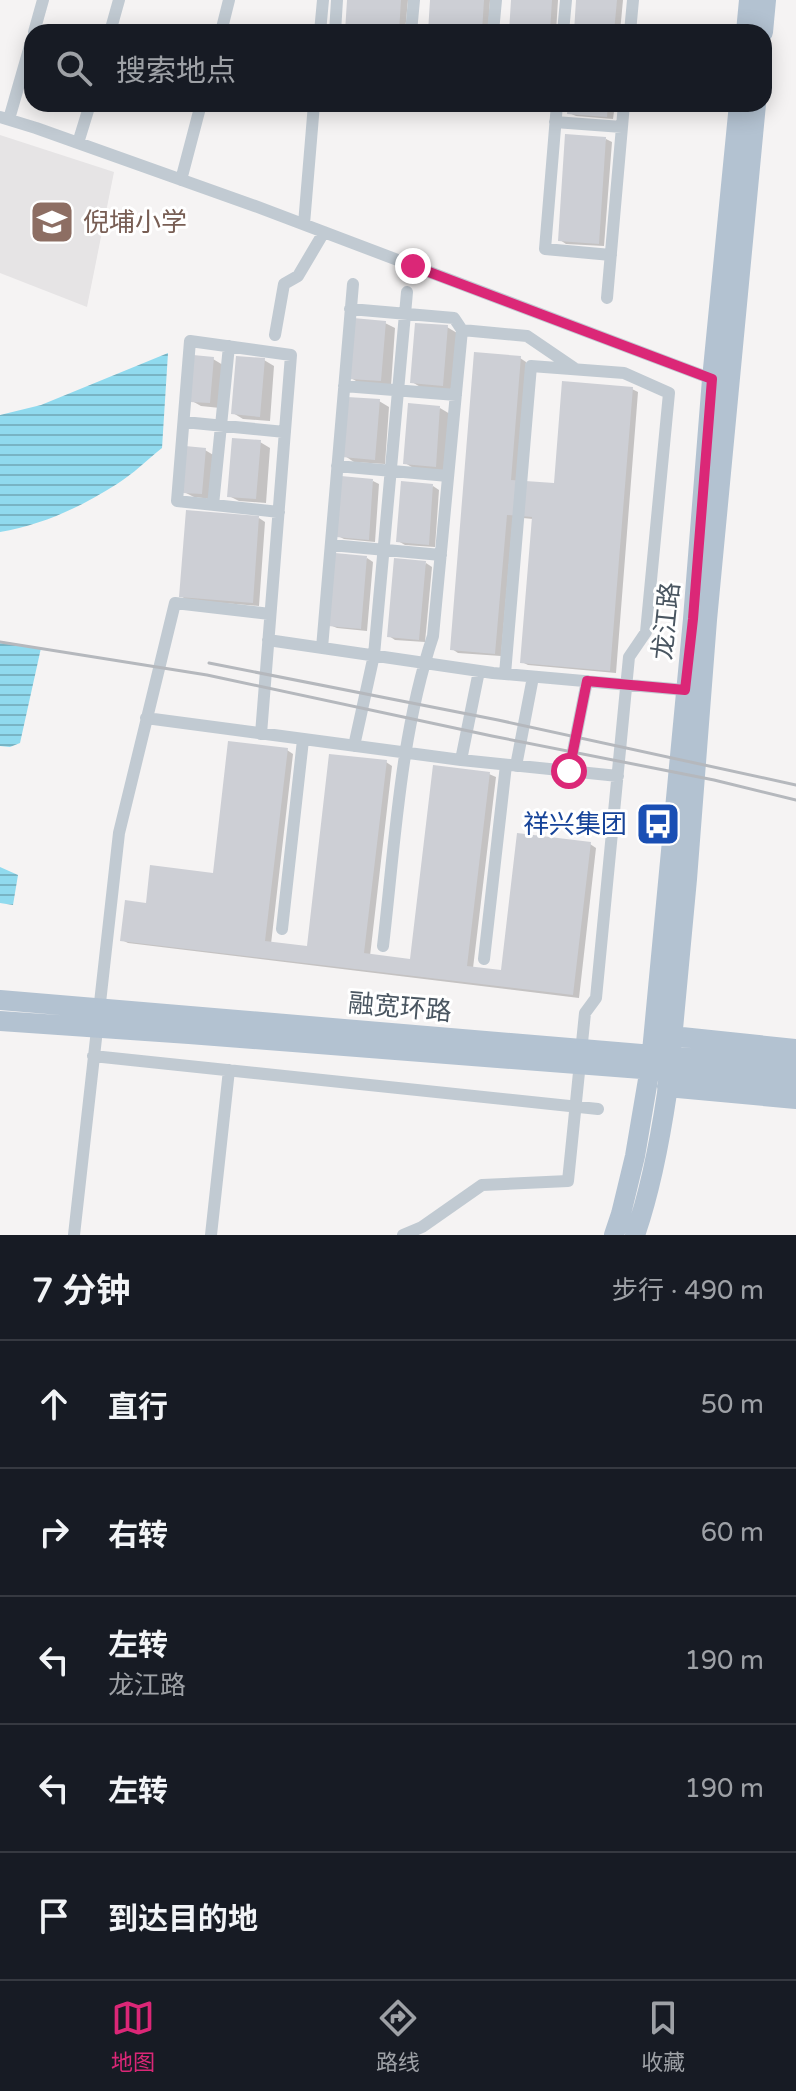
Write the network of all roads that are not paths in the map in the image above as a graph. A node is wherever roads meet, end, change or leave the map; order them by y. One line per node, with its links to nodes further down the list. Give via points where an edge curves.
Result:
1 (43, 0): 12 (street)
2 (119, 0): 13 (street)
3 (229, 0): 14 (street)
4 (323, 0): 15 (street)
5 (337, 0): 16 (street)
6 (414, 0): 17 (street)
7 (496, 0): 18 (street)
8 (566, 0): 19 (street)
9 (633, 0): 20 (street)
10 (749, 0): 21 (main road)
11 (766, 0): 22 (main road)
12 (36, 24)
13 (112, 24)
14 (223, 24)
15 (321, 24)
16 (336, 24)
17 (412, 24)
18 (494, 24)
19 (564, 24)
20 (631, 24)
21 (747, 24)
22 (764, 24)
23 (24, 62): 31 (street)
24 (88, 112): 34 (street)
25 (199, 112): 35 (street)
26 (313, 112): 36 (street)
27 (556, 112): 32 (street)
28 (623, 112): 33 (street)
29 (738, 112): 48 (main road, 龙江路)
30 (755, 112): 88 (main road, 龙江路)
31 (4, 118): 34 (street)
32 (555, 122): 33 (street); 38 (street, via 545,249)
33 (622, 127): 38 (street)
34 (78, 143): 35 (street)
35 (181, 180): 36 (street)
36 (304, 224): 37 (street)
37 (324, 232): 45 (street, via 298,276 284,284); 48 (street)
38 (611, 255): 41 (street)
39 (353, 284): 42 (street)
40 (407, 292): 43 (street)
41 (607, 298)
42 (350, 309): 43 (street); 49 (street)
43 (405, 314): 44 (street, via 454,318); 50 (street)
44 (462, 330): 47 (street, via 527,336); 51 (street)
45 (275, 335)
46 (229, 346): 52 (street, via 190,341); 53 (street); 54 (street, via 291,355)
47 (576, 369): 69 (street, via 531,366); 72 (street, via 624,373 669,393 646,632 629,657)
48 (712, 379): 73 (main road, 龙江路)
49 (344, 386): 50 (street); 55 (street)
50 (398, 391): 51 (street); 56 (street)
51 (456, 395): 57 (street)
52 (184, 422): 53 (street); 58 (street, via 177,501)
53 (221, 425): 54 (street); 58 (street)
54 (285, 432): 59 (street)
55 (337, 466): 56 (street); 60 (street)
56 (391, 471): 57 (street); 61 (street)
57 (448, 476): 62 (street)
58 (213, 505): 59 (street)
59 (279, 512): 63 (street)
60 (331, 545): 61 (street); 65 (street)
61 (384, 550): 62 (street); 66 (street)
62 (441, 555): 67 (street, via 433,636)
63 (270, 614): 64 (street); 74 (street, via 175,603)
64 (268, 640): 65 (street); 75 (street)
65 (322, 648): 66 (street)
66 (374, 655): 67 (street); 77 (street)
67 (424, 663): 68 (street); 78 (street)
68 (479, 671): 69 (street); 79 (street)
69 (505, 674): 70 (street)
70 (533, 677): 71 (street); 80 (street)
71 (587, 681): 72 (street); 81 (street)
72 (626, 685): 73 (street); 82 (street)
73 (685, 690): 101 (main road, 龙江路, via 651,1062 628,1189)
74 (146, 718): 75 (street); 90 (street, via 119,833)
75 (261, 734): 76 (street)
76 (303, 740): 77 (street); 83 (street)
77 (354, 746): 78 (street)
78 (406, 753): 79 (street); 84 (street)
79 (461, 760): 80 (street)
80 (511, 765): 81 (street); 85 (street)
81 (569, 771): 82 (street)
82 (618, 776): 96 (street, via 596,998 585,1013)
83 (282, 929)
84 (383, 946)
85 (484, 959)
86 (0, 1000): 91 (main road, 融宽环路)
87 (0, 1021): 93 (main road, 融宽环路)
88 (672, 1036): 89 (main road); 94 (main road, 龙江路)
89 (796, 1049)
90 (93, 1056): 92 (street); 98 (street)
91 (796, 1067)
92 (229, 1070): 96 (street); 99 (street)
93 (796, 1081)
94 (667, 1087): 95 (main road); 102 (main road, 龙江路)
95 (796, 1099)
96 (575, 1107): 97 (street); 100 (street, via 568,1181 482,1185)
97 (598, 1109)
98 (74, 1235)
99 (211, 1235)
100 (403, 1235)
101 (614, 1235)
102 (635, 1235)

